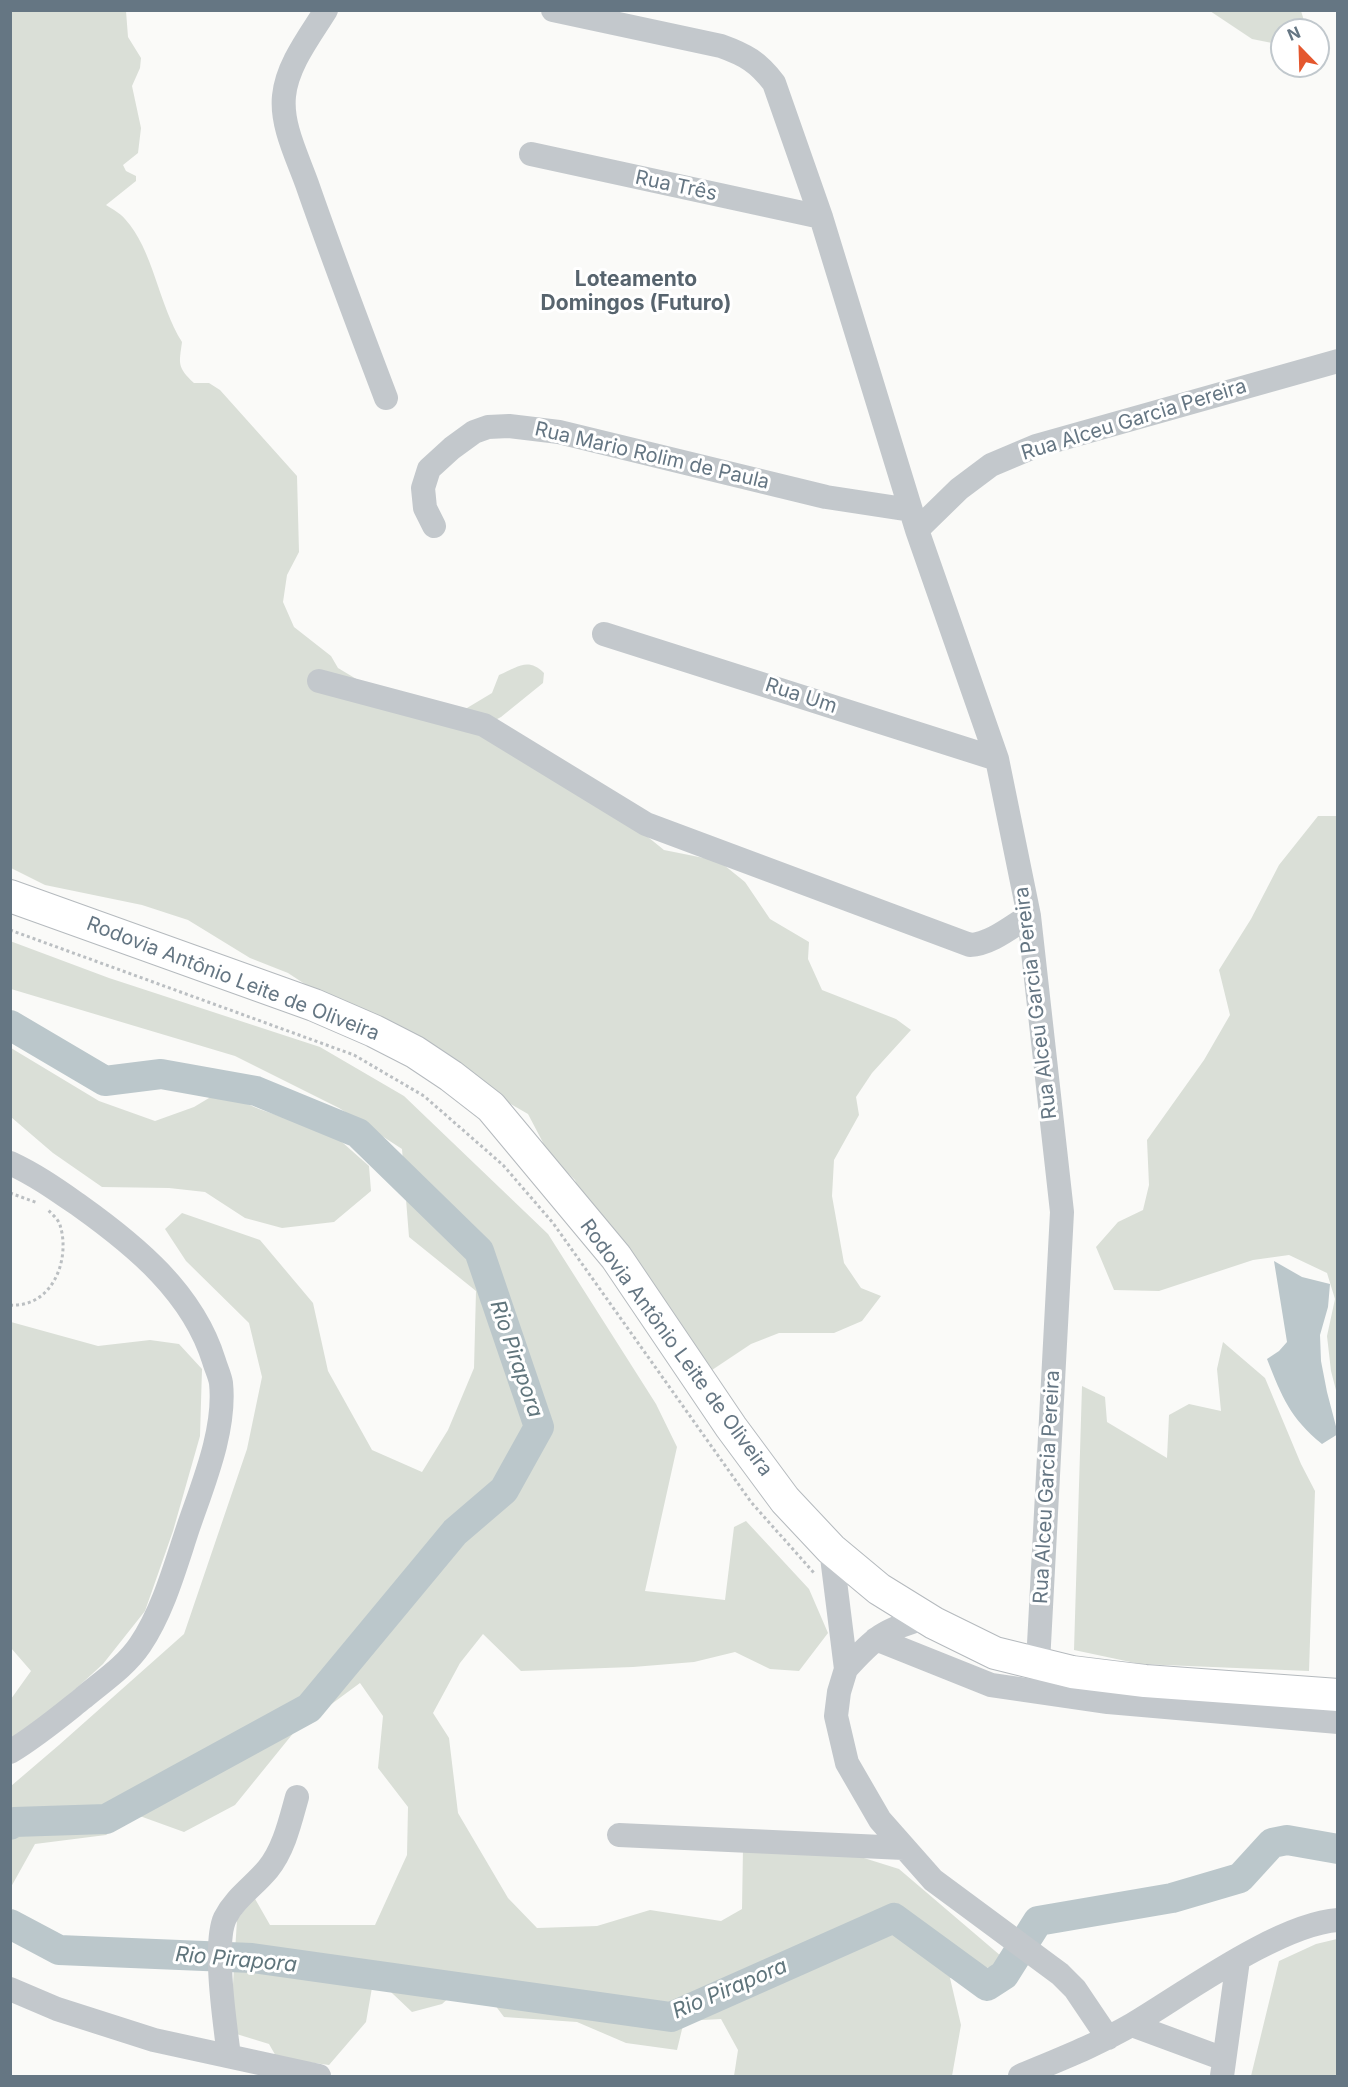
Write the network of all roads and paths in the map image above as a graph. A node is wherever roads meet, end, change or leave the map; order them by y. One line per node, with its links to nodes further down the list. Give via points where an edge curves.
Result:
1 (326, 10): 6 (street, via 290,74 284,96 285,122)
2 (553, 10): 4 (street, via 721,46 744,54 761,66 774,83)
3 (531, 154): 4 (street, Rua Três)
4 (821, 217): 7 (street)
5 (1338, 361): 7 (street, Rua Alceu Garcia Pereira, via 1036,446 992,465)
6 (387, 398)
7 (914, 520): 8 (street, Rua Mario Rolim de Paula, via 559,432 509,426 474,432 429,469 423,488 425,508); 11 (street, Rua Alceu Garcia Pereira)
8 (434, 526)
9 (604, 634): 11 (street, Rua Um)
10 (319, 681): 13 (street, via 484,725 652,827 969,945 988,941)
11 (997, 759): 13 (street, Rua Alceu Garcia Pereira)
12 (10, 896): 18 (main road, Rodovia Antônio Leite de Oliveira, via 374,1031 415,1052 491,1107 616,1257)
13 (1029, 916): 21 (street, Rua Alceu Garcia Pereira, via 1062,1212)
14 (10, 930): 18 (path, via 354,1055 424,1096 503,1165 553,1223 751,1502)
15 (10, 1163): 25 (street, via 37,1175 151,1263 191,1312 210,1346 220,1382 220,1418 206,1475 172,1574 140,1646 120,1668 37,1736)
16 (10, 1193): 17 (path, via 46,1206 59,1223 63,1245 48,1291 33,1302)
17 (10, 1305)
18 (823, 1561): 19 (main road, Rodovia Antônio Leite de Oliveira); 22 (street)
19 (926, 1618): 20 (street); 21 (main road, Rodovia Antônio Leite de Oliveira, via 995,1653)
20 (876, 1639): 22 (street); 24 (street, via 991,1685 1108,1702)
21 (1038, 1663): 23 (main road, Rodovia Antônio Leite de Oliveira, via 1072,1672 1145,1681)
22 (846, 1669): 28 (street, via 836,1716 847,1763 880,1820)
23 (1338, 1695)
24 (1338, 1722)
25 (10, 1752)
26 (297, 1797): 34 (street, via 279,1853 236,1902 220,1935)
27 (619, 1834): 28 (street)
28 (904, 1848): 33 (street, via 933,1880 1060,1974)
29 (1338, 1920): 30 (street, via 1297,1930)
30 (1238, 1960): 32 (street); 35 (street)
31 (10, 1989): 34 (street, via 57,2009 154,2040)
32 (1132, 2025): 33 (street); 35 (street)
33 (1108, 2038): 37 (street)
34 (229, 2056): 36 (street)
35 (1223, 2068)
36 (319, 2076)
37 (1020, 2076)

